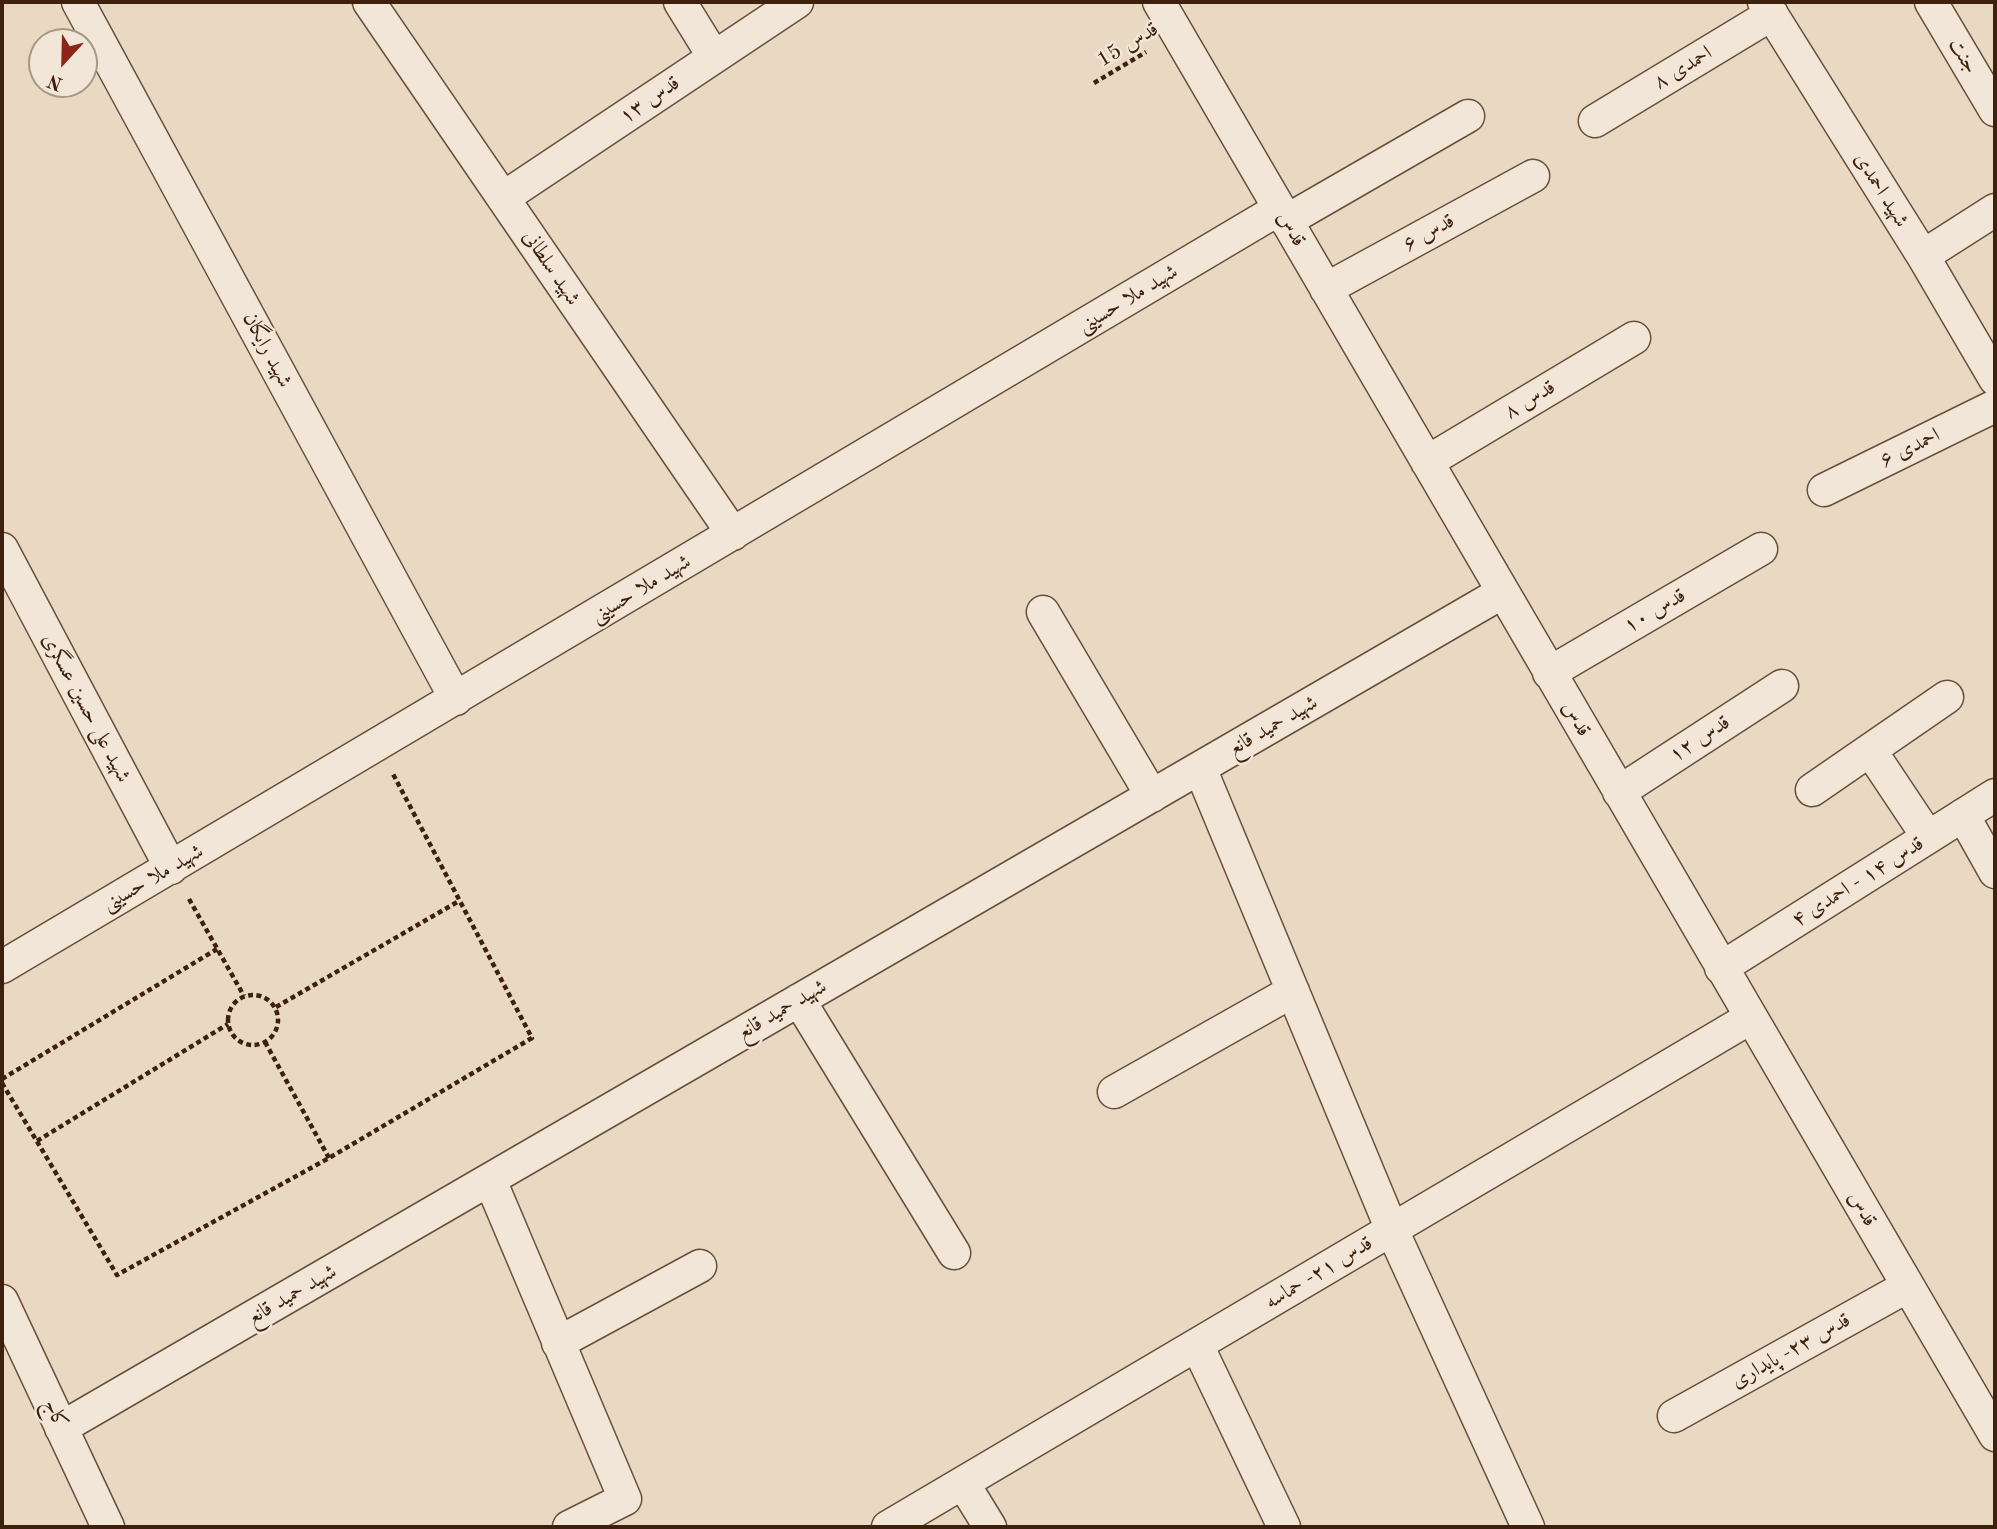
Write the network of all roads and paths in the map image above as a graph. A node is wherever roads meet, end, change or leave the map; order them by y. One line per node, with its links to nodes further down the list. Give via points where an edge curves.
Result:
1 (78, 2): 33 (street, شهید رایگان)
2 (369, 2): 15 (street, شهید سلطانی)
3 (680, 2): 9 (street)
4 (797, 2): 9 (street, قدس ۱۳)
5 (1159, 2): 8 (street, قدس)
6 (1931, 2): 11 (street, جنت)
7 (1768, 8): 13 (street, احمدی ۸); 18 (street, شهید احمدی)
8 (1177, 33): 10 (path, قدس 15); 17 (street, قدس)
9 (714, 57): 15 (street, قدس ۱۳)
10 (1094, 83)
11 (1995, 110)
12 (1468, 116): 17 (street, شهید ملا حسینی)
13 (1595, 121)
14 (1533, 176): 19 (street, قدس ۶)
15 (503, 198): 25 (street, شهید سلطانی)
16 (1995, 210): 18 (street)
17 (1283, 215): 19 (street, قدس); 25 (street, شهید ملا حسینی)
18 (1923, 256): 21 (street, شهید احمدی)
19 (1326, 289): 23 (street, قدس)
20 (1634, 338): 23 (street, قدس ۸)
21 (1995, 379)
22 (1995, 407): 24 (street, احمدی ۶)
23 (1427, 462): 28 (street, قدس)
24 (1824, 490)
25 (733, 534): 33 (street, شهید ملا حسینی)
26 (2, 548): 43 (street, شهید علی حسین عسگری)
27 (1761, 549): 30 (street, قدس ۱۰)
28 (1503, 592): 30 (street, قدس); 36 (street, شهید حمید قانع)
29 (1043, 612): 40 (street)
30 (1549, 673): 38 (street, قدس)
31 (1782, 686): 38 (street, قدس ۱۲)
32 (1947, 697): 35 (street)
33 (456, 699): 34 (street, شهید ملا حسینی)
34 (378, 746): 43 (street, شهید ملا حسینی); 45 (path)
35 (1870, 750): 37 (street); 42 (street)
36 (1200, 768): 40 (street, شهید حمید قانع); 49 (street)
37 (1812, 790)
38 (1619, 792): 48 (street, قدس)
39 (1995, 795): 41 (street, قدس ۱۴ - احمدی ۴)
40 (1152, 796): 51 (street, شهید حمید قانع)
41 (1963, 815): 42 (street, قدس ۱۴ - احمدی ۴); 44 (street)
42 (1928, 837): 48 (street, قدس ۱۴ - احمدی ۴)
43 (171, 868): 46 (path); 47 (street, شهید ملا حسینی)
44 (1995, 872)
45 (459, 901): 52 (path); 59 (path, via 532,1038)
46 (217, 948): 50 (path); 56 (path)
47 (2, 967)
48 (1721, 968): 53 (street, قدس)
49 (1293, 991): 57 (street); 61 (street)
50 (244, 996): 52 (path, via 262,995); 54 (path, via 230,1007)
51 (799, 1000): 60 (street, شهید حمید قانع); 62 (street)
52 (276, 1007): 55 (path, via 279,1025)
53 (1750, 1018): 61 (street, قدس ۲۱- حماسه); 64 (street, قدس)
54 (228, 1024): 55 (path, via 236,1040 253,1046); 58 (path)
55 (265, 1042): 59 (path)
56 (2, 1081): 58 (path)
57 (1114, 1092)
58 (37, 1142): 59 (path, via 117,1275)
59 (329, 1158)
60 (490, 1180): 66 (street); 69 (street, شهید حمید قانع)
61 (1392, 1230): 67 (street, قدس ۲۱- حماسه); 77 (street)
62 (954, 1252)
63 (700, 1266): 66 (street)
64 (1908, 1286): 68 (street, قدس ۲۳- پایداری); 70 (street, قدس)
65 (2, 1301): 69 (street, کاج)
66 (558, 1343): 73 (street, via 625,1499)
67 (1198, 1345): 71 (street, قدس ۲۱- حماسه); 76 (street)
68 (1674, 1416)
69 (61, 1428): 72 (street, کاج)
70 (1995, 1435)
71 (963, 1483): 74 (street, قدس ۲۱- حماسه); 75 (street)
72 (108, 1527)
73 (569, 1527)
74 (888, 1527)
75 (990, 1527)
76 (1284, 1527)
77 (1528, 1527)

